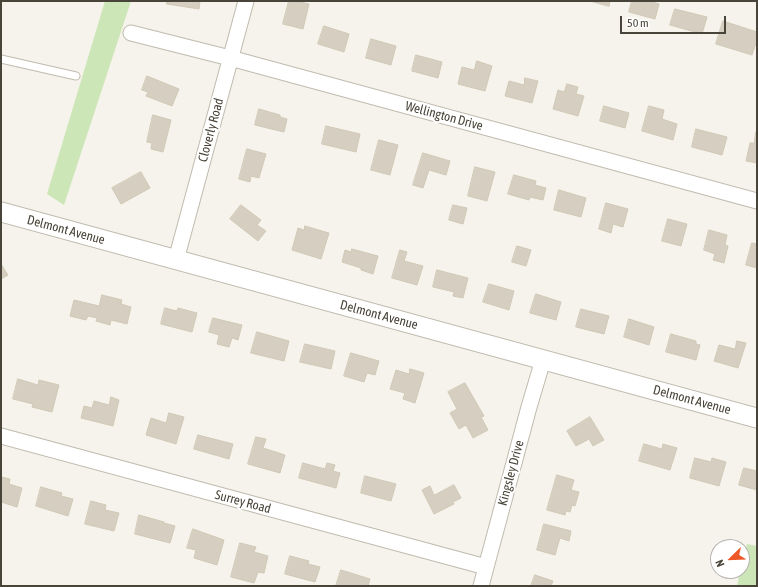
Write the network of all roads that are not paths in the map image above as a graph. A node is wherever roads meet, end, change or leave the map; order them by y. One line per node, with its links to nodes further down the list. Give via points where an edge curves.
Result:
1 (246, 1): 3 (street, Cloverly Road)
2 (131, 33): 3 (street, Wellington Drive)
3 (230, 58): 6 (street, Wellington Drive); 8 (street, Cloverly Road)
4 (1, 59): 5 (lane)
5 (76, 76)
6 (757, 201)
7 (1, 212): 8 (street, Delmont Avenue)
8 (176, 260): 9 (street, Delmont Avenue)
9 (543, 360): 10 (street, Delmont Avenue); 12 (street, Kingsley Drive)
10 (757, 418)
11 (1, 436): 12 (street, Surrey Road)
12 (486, 567): 13 (street, Kingsley Drive)
13 (481, 586)

